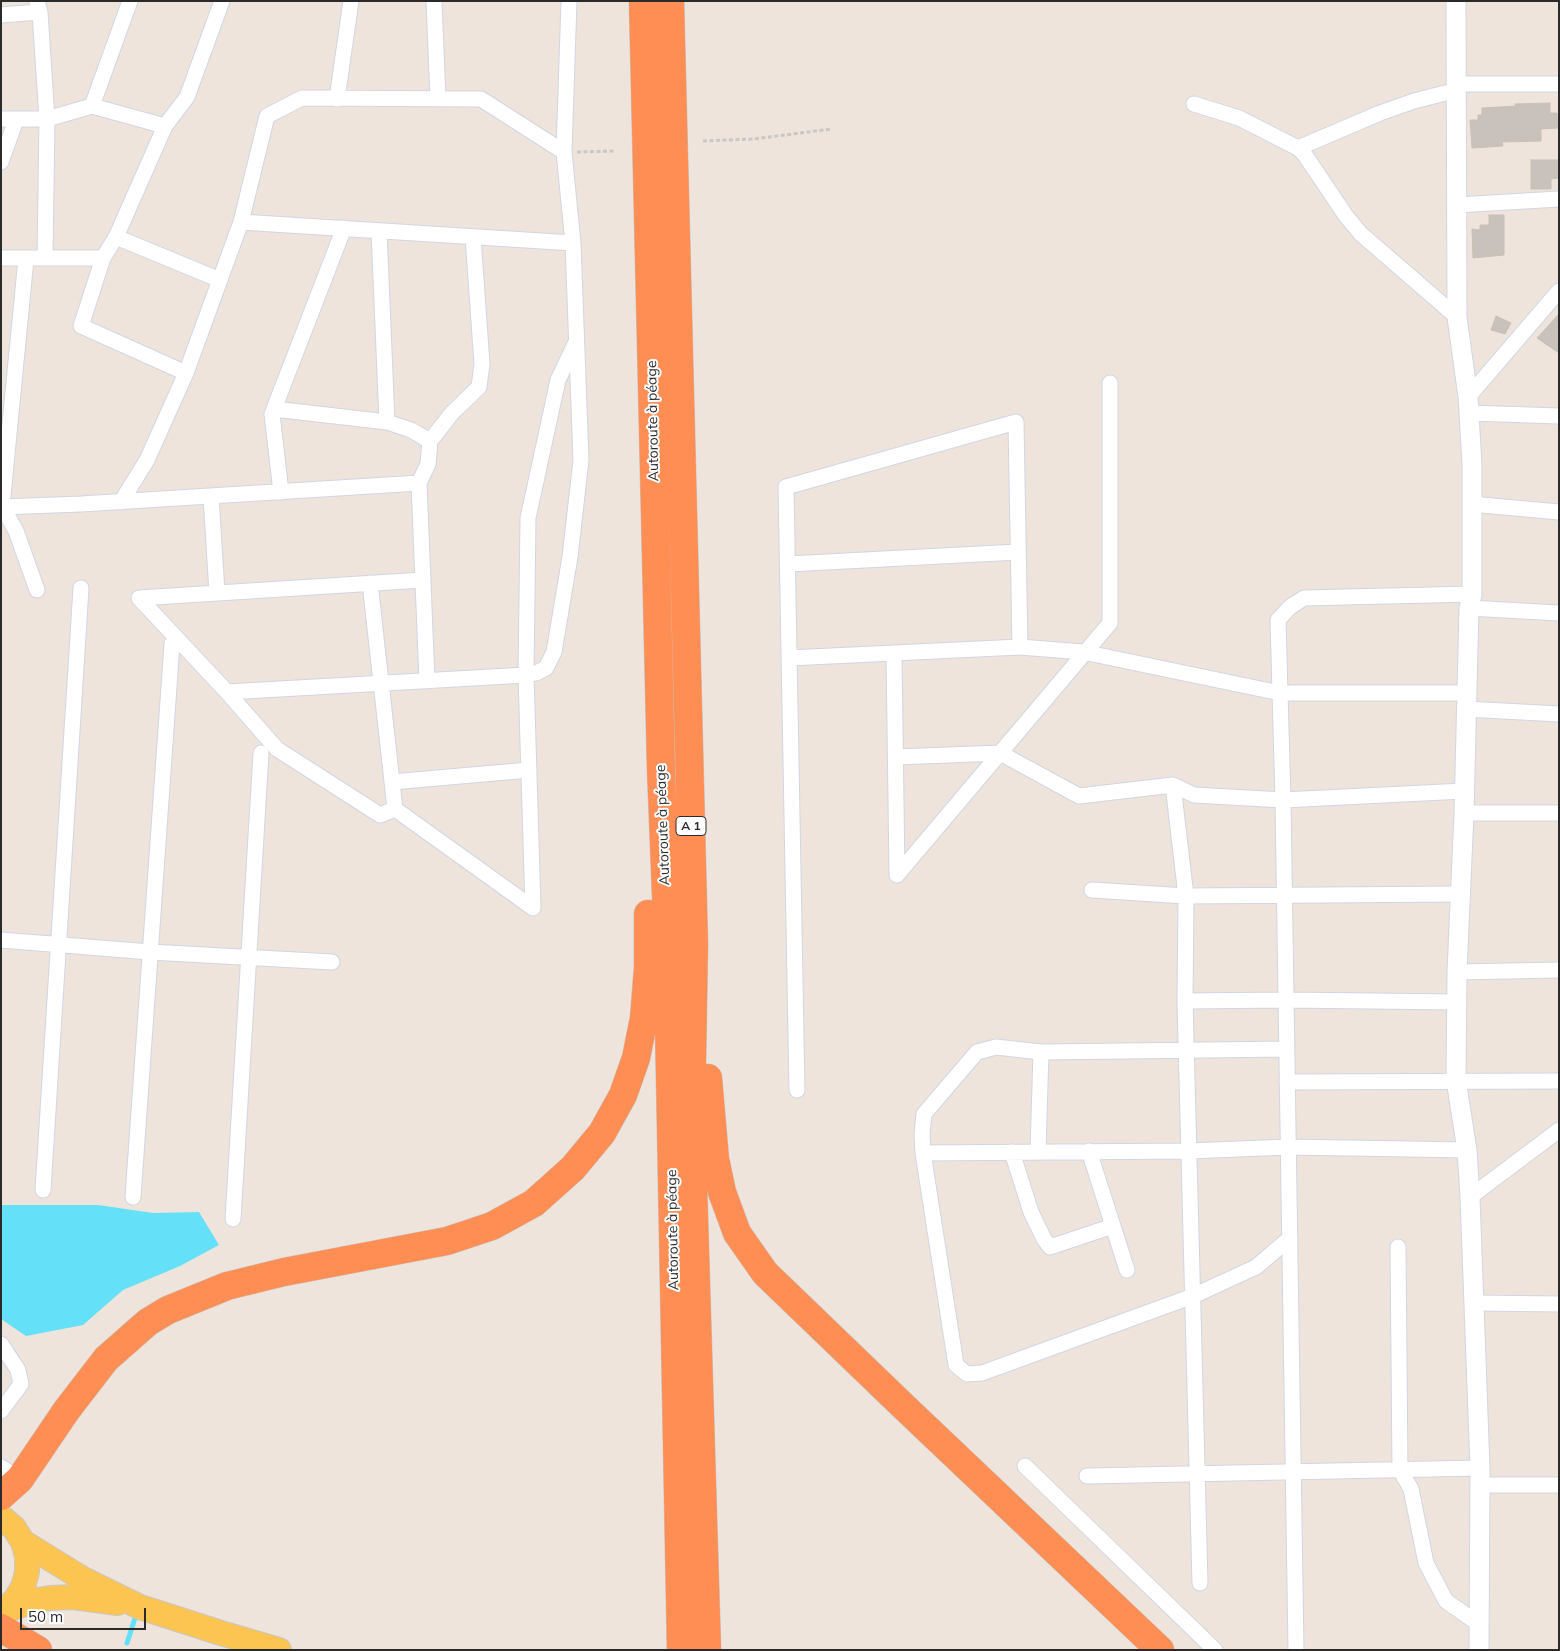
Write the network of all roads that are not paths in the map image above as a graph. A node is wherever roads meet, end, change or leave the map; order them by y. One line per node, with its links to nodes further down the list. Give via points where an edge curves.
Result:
1 (130, 1): 16 (street)
2 (222, 1): 19 (street, via 187,97)
3 (351, 1): 13 (street)
4 (434, 1): 14 (street)
5 (569, 1): 21 (street)
6 (643, 1): 77 (highway, Autoroute à péage / A 1)
7 (670, 1): 92 (highway, A 1)
8 (1456, 1): 12 (street)
9 (38, 6): 10 (street); 17 (street)
10 (1, 15)
11 (1559, 84): 12 (street)
12 (1457, 87): 20 (street, via 1380,112); 24 (street)
13 (337, 99): 14 (street); 25 (street, via 302,98 267,116)
14 (438, 99): 21 (street, via 481,99)
15 (1194, 104): 20 (street, via 1239,118)
16 (92, 106): 17 (street); 19 (street)
17 (46, 119): 18 (street); 32 (street)
18 (9, 120): 22 (street)
19 (165, 126): 28 (street)
20 (1298, 148): 37 (street, via 1361,234)
21 (564, 152): 30 (street)
22 (1, 162)
23 (1559, 199): 24 (street)
24 (1457, 205): 37 (street)
25 (241, 222): 26 (street); 35 (street)
26 (344, 228): 27 (street); 42 (street)
27 (378, 231): 29 (street); 44 (street)
28 (116, 237): 33 (street); 35 (street)
29 (473, 237): 30 (street); 45 (street, via 482,364 479,387 452,413)
30 (572, 243): 38 (street)
31 (1, 258): 34 (street)
32 (45, 258): 33 (street); 34 (street)
33 (103, 258): 39 (street, via 82,326)
34 (26, 259): 51 (street)
35 (220, 280): 39 (street)
36 (1559, 291): 41 (street)
37 (1457, 316): 41 (street)
38 (576, 342): 67 (street, via 558,380 528,518); 67 (street, via 581,460 570,556 554,652 546,668)
39 (186, 373): 49 (street, via 148,460)
40 (1110, 383): 64 (street, via 1110,623)
41 (1469, 405): 43 (street); 50 (street)
42 (274, 409): 44 (street); 47 (street)
43 (1559, 416)
44 (387, 422): 45 (street, via 412,430)
45 (430, 441): 46 (street, via 428,464)
46 (419, 483): 47 (street); 55 (street)
47 (282, 492): 48 (street)
48 (211, 496): 49 (street); 59 (street)
49 (121, 502): 51 (street)
50 (1472, 504): 52 (street); 60 (street)
51 (2, 506): 58 (street, via 16,531)
52 (1559, 512)
53 (1018, 552): 54 (street); 54 (street, via 1016,422 786,487); 63 (street)
54 (788, 564): 66 (street)
55 (423, 580): 56 (street); 68 (street)
56 (370, 583): 59 (street); 69 (street)
57 (81, 588): 91 (street)
58 (37, 590)
59 (217, 593): 70 (street, via 139,598)
60 (1470, 601): 61 (street); 71 (street, via 1304,598 1278,620); 72 (street)
61 (1559, 613)
62 (172, 644): 93 (street)
63 (1020, 647): 64 (street); 65 (street)
64 (1083, 652): 71 (street); 75 (street)
65 (894, 653): 66 (street); 76 (street)
66 (789, 658): 107 (street)
67 (526, 675): 68 (street); 78 (street)
68 (428, 680): 69 (street)
69 (381, 683): 70 (street); 79 (street)
70 (227, 692): 83 (street, via 277,749 380,815)
71 (1280, 693): 72 (street); 82 (street)
72 (1466, 701): 73 (street); 81 (street)
73 (1559, 714)
74 (261, 753): 94 (street)
75 (1000, 753): 76 (street); 76 (street, via 897,875); 80 (street, via 1079,796)
76 (896, 758)
77 (661, 769): 135 (highway, via 652,808 648,856 648,968 644,1018 636,1058 623,1095 602,1133 573,1168 534,1203 492,1226 447,1241 227,1286 168,1310 148,1322 106,1359); 145 (highway, Autoroute à péage / A 1, via 667,920)
78 (528, 770): 79 (street); 83 (street, via 533,908)
79 (392, 782): 83 (street)
80 (1173, 785): 82 (street, via 1194,795); 89 (street)
81 (1464, 790): 82 (street); 84 (street)
82 (1283, 800): 88 (street)
83 (395, 809)
84 (1464, 813): 85 (street); 87 (street)
85 (1559, 813)
86 (1092, 890): 89 (street)
87 (1460, 894): 88 (street); 97 (street)
88 (1284, 895): 89 (street); 98 (street)
89 (1186, 896): 99 (street)
90 (1, 940): 91 (street)
91 (58, 944): 93 (street); 116 (street)
92 (694, 944): 146 (highway, A 1, via 691,1118); 147 (highway, via 705,1022 715,1159 728,1210 748,1250 772,1280)
93 (150, 952): 94 (street); 117 (street)
94 (248, 957): 95 (street); 119 (street)
95 (332, 962)
96 (1559, 970): 97 (street)
97 (1457, 972): 100 (street)
98 (1286, 1000): 99 (street); 100 (street); 101 (street)
99 (1185, 1001): 102 (street)
100 (1457, 1002): 104 (street)
101 (1286, 1049): 102 (street); 106 (street)
102 (1186, 1050): 103 (street); 113 (street)
103 (1041, 1052): 111 (street); 115 (street, via 996,1047 978,1052 924,1114)
104 (1456, 1080): 105 (street); 106 (street); 110 (street)
105 (1559, 1081)
106 (1287, 1082): 109 (street)
107 (797, 1090)
108 (1559, 1130): 118 (street)
109 (1288, 1147): 110 (street); 113 (street); 121 (street)
110 (1468, 1150): 118 (street)
111 (1038, 1151): 112 (street); 114 (street)
112 (1089, 1151): 113 (street); 120 (street)
113 (1189, 1151): 124 (street)
114 (1012, 1152): 115 (street); 120 (street, via 1031,1212 1050,1247)
115 (923, 1153): 124 (street, via 956,1365 967,1374 982,1374)
116 (43, 1190)
117 (133, 1197)
118 (1470, 1197): 125 (street)
119 (233, 1219)
120 (1113, 1226): 123 (street)
121 (1290, 1238): 124 (street, via 1256,1267); 131 (street)
122 (1398, 1247): 130 (street)
123 (1127, 1270)
124 (1193, 1296): 132 (street)
125 (1474, 1303): 126 (street); 134 (street)
126 (1559, 1304)
127 (1, 1344): 128 (street, via 18,1370 21,1384)
128 (1, 1411)
129 (1025, 1466): 148 (street)
130 (1400, 1470): 131 (street); 134 (street); 142 (street, via 1411,1489 1426,1563 1446,1601)
131 (1293, 1472): 132 (street); 149 (street)
132 (1197, 1474): 133 (street); 139 (street)
133 (1087, 1476)
134 (1480, 1477): 136 (street); 142 (street)
135 (7, 1481)
136 (1559, 1485)
137 (1, 1517): 138 (main road)
138 (23, 1542): 140 (main road, via 83,1579); 141 (main road, via 27,1572 23,1587)
139 (1200, 1583)
140 (140, 1607): 141 (main road, via 73,1597 36,1600); 144 (main road)
141 (2, 1617): 143 (highway)
142 (1479, 1624): 150 (street)
143 (38, 1650)
144 (279, 1650)
145 (681, 1650)
146 (707, 1650)
147 (1160, 1650)
148 (1215, 1650)
149 (1296, 1650)
150 (1479, 1650)

